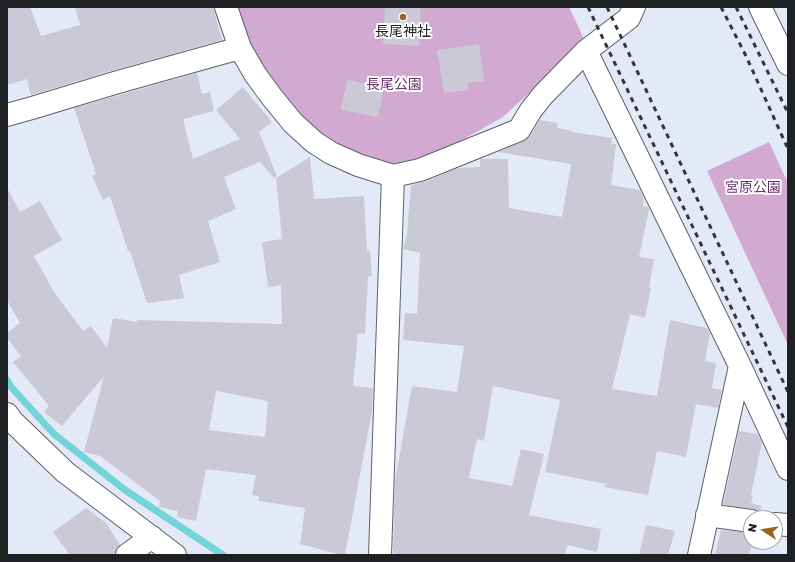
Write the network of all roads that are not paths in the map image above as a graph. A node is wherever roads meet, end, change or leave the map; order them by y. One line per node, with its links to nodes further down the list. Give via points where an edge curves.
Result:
1 (226, 7): 4 (street)
2 (634, 7): 5 (street, via 629,18)
3 (760, 7): 6 (street)
4 (240, 48): 7 (street); 8 (street, via 271,96 293,123 314,142 351,162)
5 (586, 51): 8 (street, via 531,110 519,130 420,170); 9 (street)
6 (788, 64)
7 (7, 115)
8 (393, 176): 17 (street)
9 (740, 366): 11 (street); 12 (street)
10 (7, 414): 14 (street, via 12,422 65,472)
11 (788, 469)
12 (707, 515): 13 (street); 18 (street)
13 (743, 520)
14 (152, 537): 15 (street); 16 (street)
15 (127, 555)
16 (175, 555)
17 (380, 555)
18 (699, 555)

